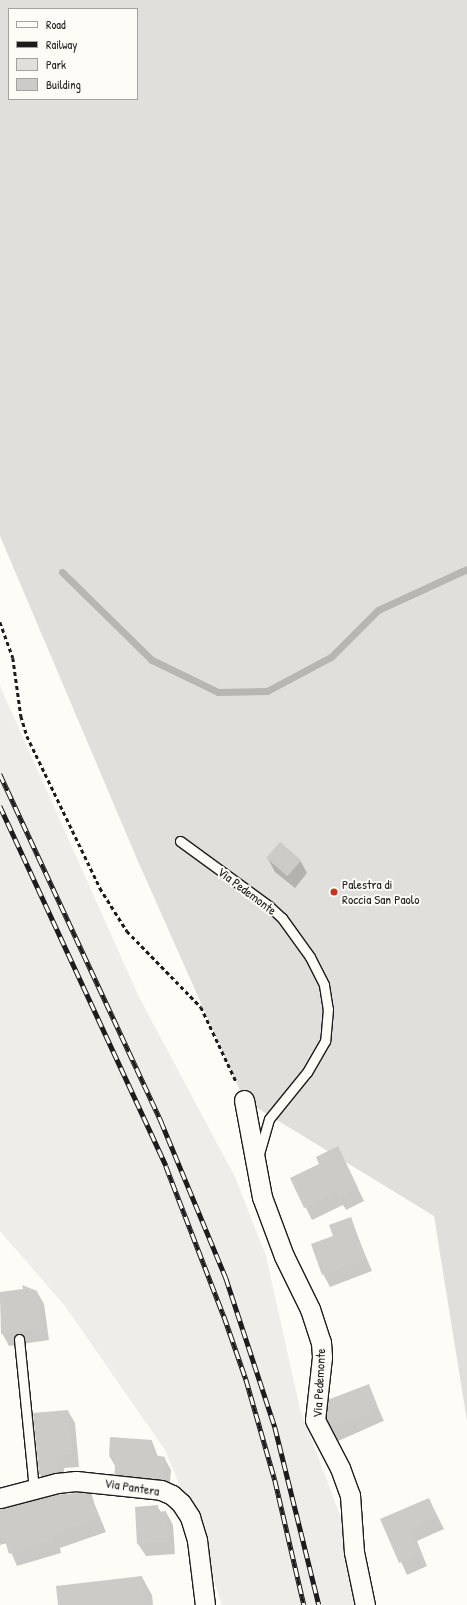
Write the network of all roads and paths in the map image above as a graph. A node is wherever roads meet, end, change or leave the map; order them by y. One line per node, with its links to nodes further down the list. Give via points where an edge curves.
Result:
1 (0, 622): 3 (path, via 13,658 21,716 27,736 100,888 127,931 201,1007)
2 (180, 841): 4 (lane, Via Pedemonte, via 282,918 310,957 324,985 328,1010 326,1040 307,1072 269,1119)
3 (244, 1100): 4 (street, Via Pedemonte)
4 (257, 1164): 9 (street, Via Pedemonte, via 262,1197 284,1256 310,1309 321,1342 322,1357 315,1420 340,1468 350,1495 354,1552)
5 (19, 1339): 6 (lane)
6 (34, 1488): 7 (street, Via Pantera); 8 (street, Via Pantera, via 76,1481 160,1490 172,1495 190,1517 197,1540)
7 (0, 1498)
8 (205, 1605)
9 (365, 1605)

